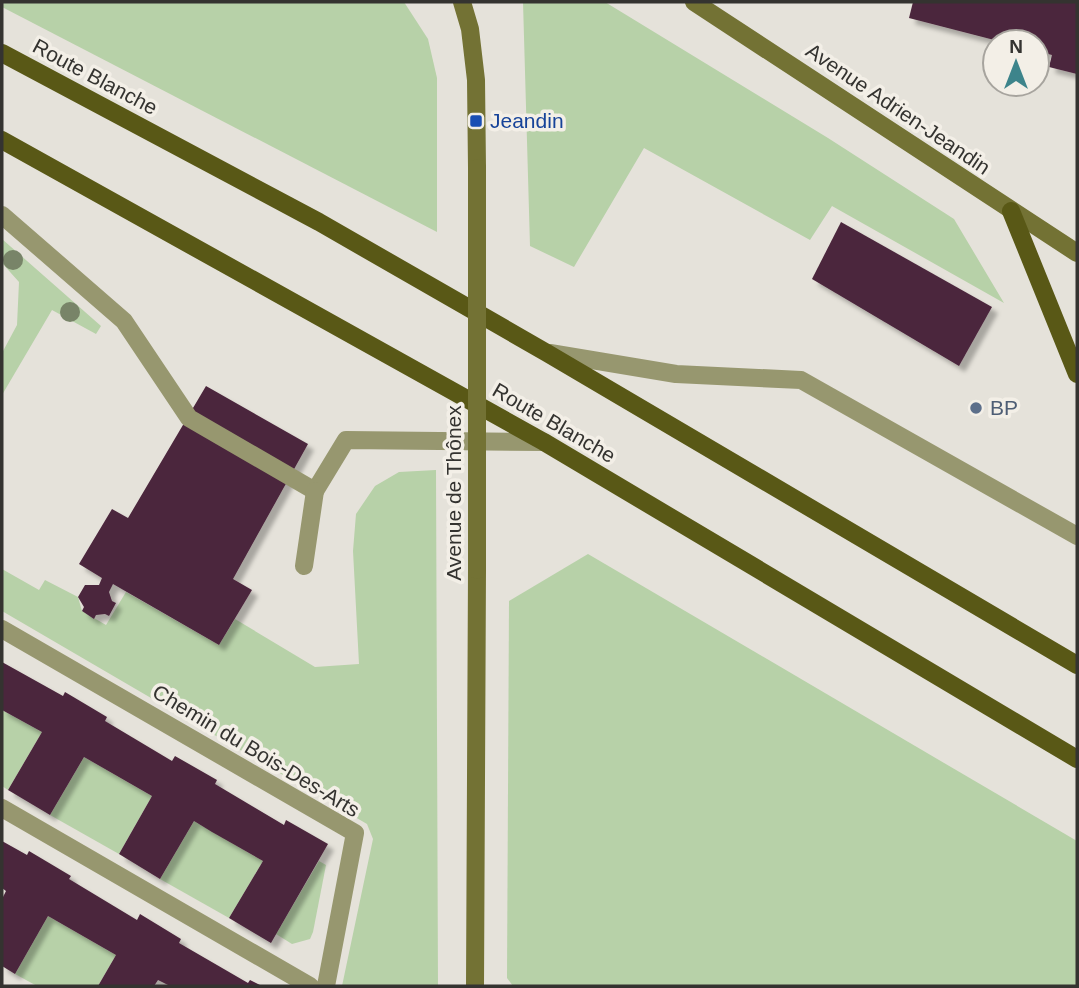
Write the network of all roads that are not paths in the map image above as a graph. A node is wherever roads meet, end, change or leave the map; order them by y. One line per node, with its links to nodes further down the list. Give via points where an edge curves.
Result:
1 (462, 2): 20 (main road, Avenue de Thônex, bridge, via 476,80)
2 (694, 2): 5 (main road, Avenue Adrien-Jeandin)
3 (2, 53): 8 (main road, Route Blanche, via 319,222)
4 (2, 140): 10 (main road, Route Blanche)
5 (1011, 211): 7 (main road, Avenue Adrien-Jeandin); 9 (main road)
6 (2, 215): 11 (lane, via 124,321 189,418)
7 (1077, 253)
8 (547, 353): 12 (lane, via 676,374 801,380); 15 (main road, Route Blanche)
9 (1077, 374)
10 (544, 442): 11 (lane, via 346,440); 16 (main road, Route Blanche)
11 (315, 491): 13 (lane)
12 (1077, 536)
13 (304, 566)
14 (2, 629): 19 (lane, Chemin du Bois-Des-Arts, via 355,833)
15 (1077, 665)
16 (1077, 759)
17 (2, 808): 18 (lane)
18 (310, 986)
19 (326, 986)
20 (475, 986)

